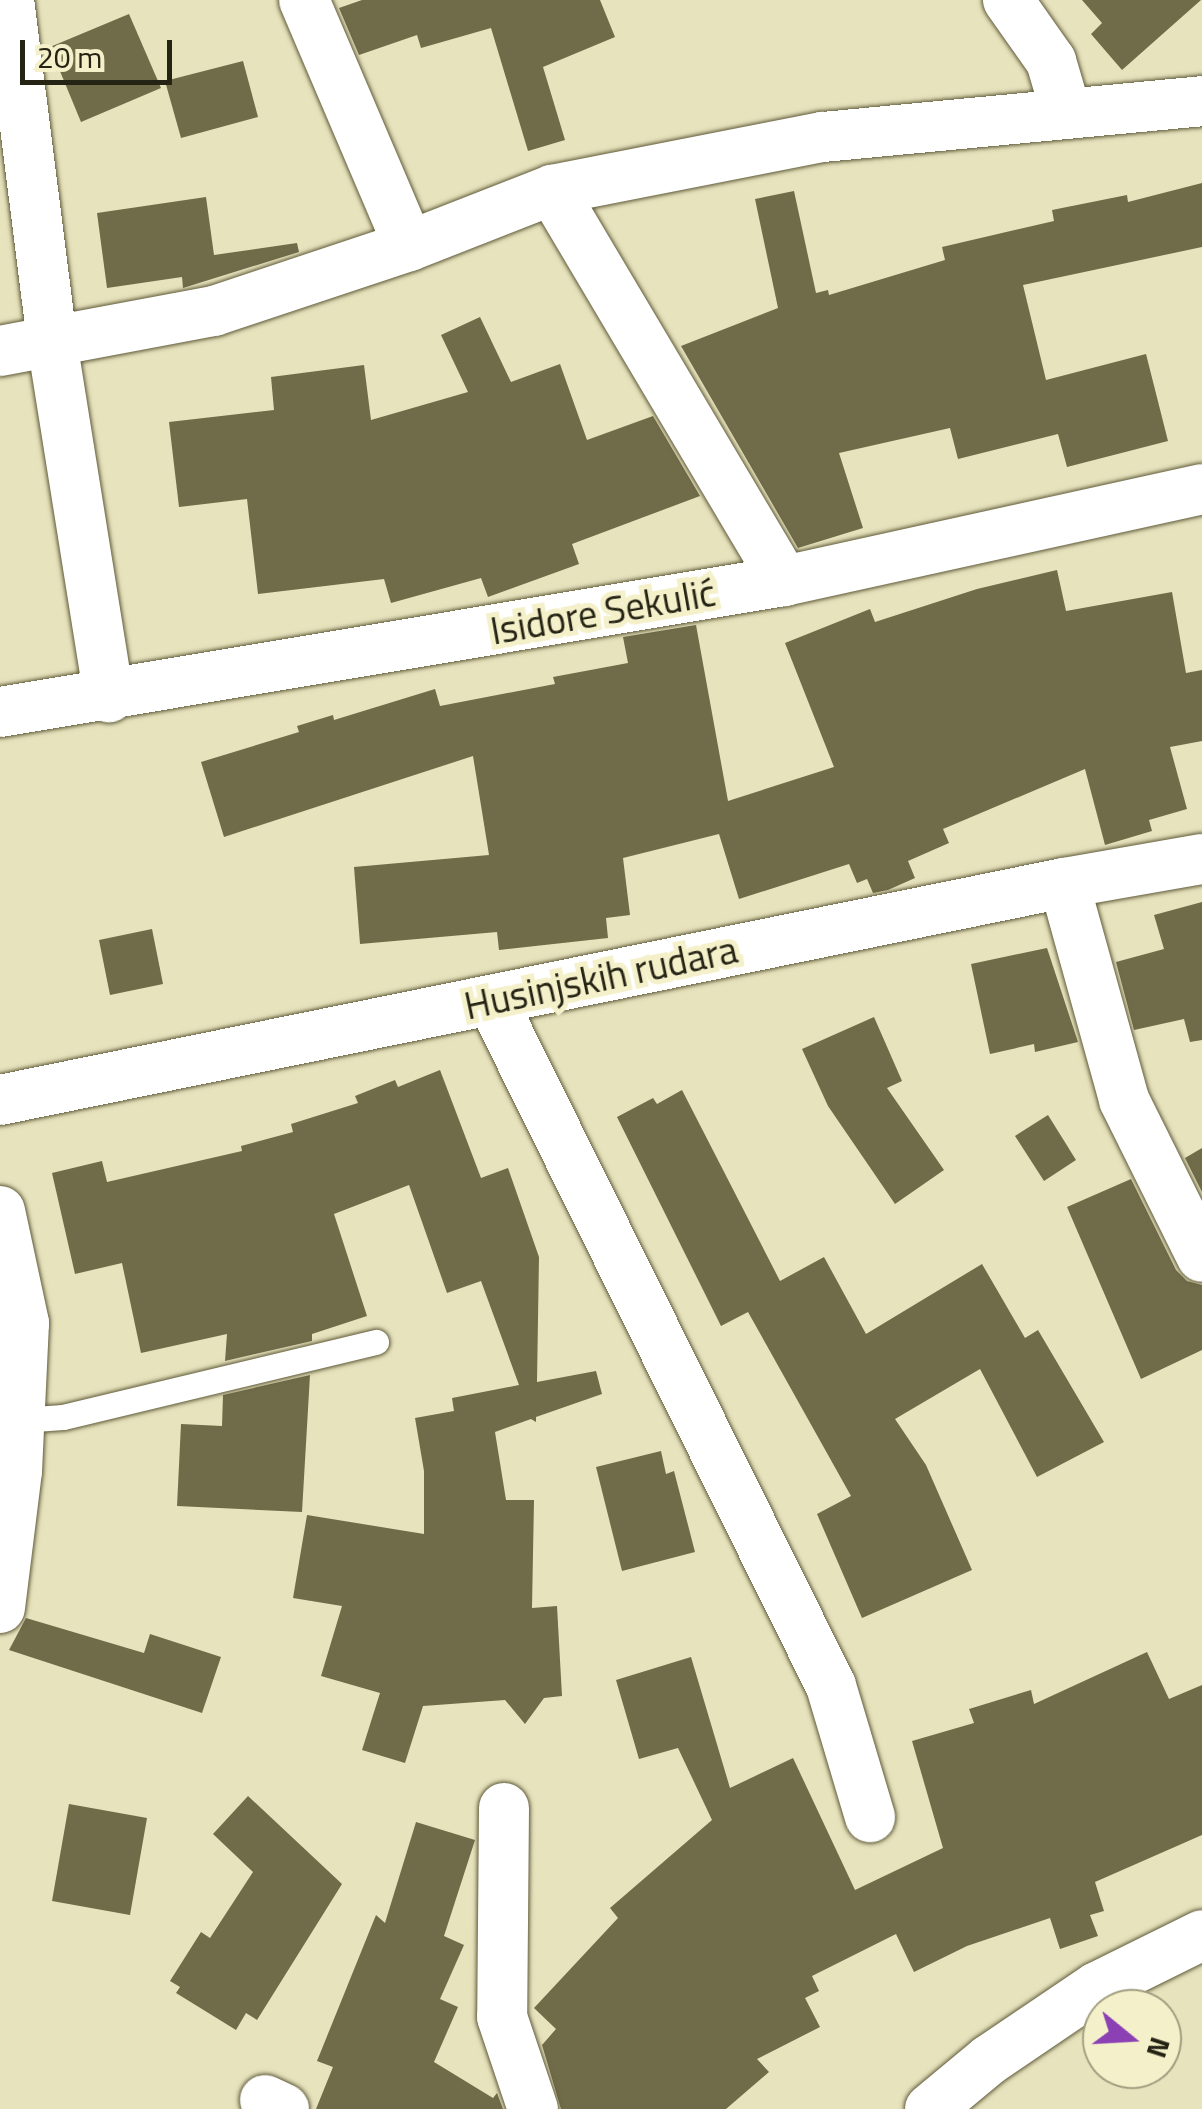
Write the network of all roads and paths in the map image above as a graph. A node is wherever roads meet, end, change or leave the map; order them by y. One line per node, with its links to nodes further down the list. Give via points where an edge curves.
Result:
1 (9, 0): 7 (street)
2 (304, 0): 8 (street)
3 (1008, 0): 5 (street, via 1052,61)
4 (1202, 100): 5 (street)
5 (1066, 112): 6 (street, via 823,137)
6 (552, 190): 8 (street); 12 (street)
7 (16, 191): 9 (street)
8 (409, 246): 9 (street, via 214,311)
9 (52, 342): 10 (street); 13 (street)
10 (0, 351)
11 (1202, 489): 12 (street, Isidore Sekulić)
12 (784, 581): 13 (street, Isidore Sekulić)
13 (109, 697): 14 (street, Isidore Sekulić)
14 (0, 712)
15 (1202, 859): 16 (street, Husinjskih rudara)
16 (1064, 883): 17 (street, Husinjskih rudara); 20 (street, via 1124,1100)
17 (492, 1001): 18 (street, Husinjskih rudara); 25 (street, via 831,1686)
18 (0, 1100)
19 (0, 1212): 22 (street, via 24,1323)
20 (1202, 1257)
21 (376, 1342): 22 (lane, via 64,1417)
22 (20, 1420): 23 (street)
23 (0, 1608)
24 (504, 1808): 28 (street, via 502,2017)
25 (870, 1817)
26 (1202, 1934): 27 (street, via 1097,1986)
27 (989, 2060): 29 (street); 30 (street)
28 (533, 2109)
29 (930, 2109)
30 (996, 2109)

